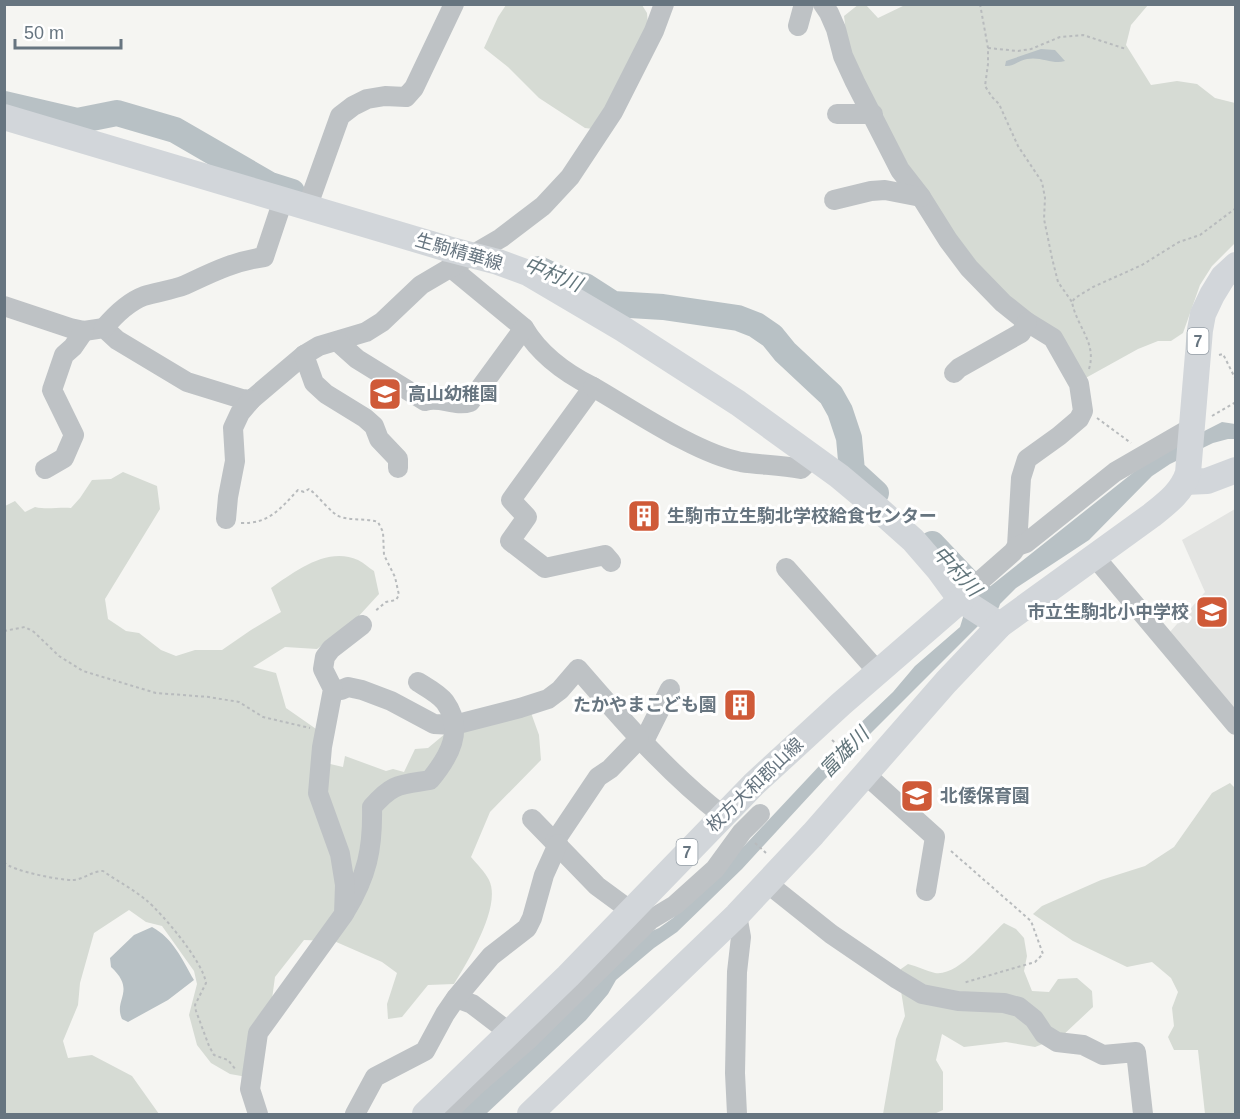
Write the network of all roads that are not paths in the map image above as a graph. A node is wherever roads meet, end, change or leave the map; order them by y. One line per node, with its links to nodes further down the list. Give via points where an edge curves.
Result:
1 (454, 4): 11 (street, via 414,88 406,97 367,99 340,116)
2 (664, 4): 12 (street, via 613,112 576,169 543,206)
3 (804, 4): 5 (street)
4 (823, 4): 7 (street, via 836,28 847,65)
5 (798, 26)
6 (837, 114): 7 (street)
7 (873, 114): 9 (street, via 890,153)
8 (4, 117): 11 (main road, 生駒精華線)
9 (921, 197): 10 (street, via 885,190); 15 (street, via 969,267)
10 (834, 200)
11 (295, 204): 12 (main road, 生駒精華線); 16 (street, via 264,256 241,260 183,285 142,297)
12 (477, 252): 17 (street); 19 (street, via 421,285 382,322); 25 (main road, 生駒精華線, via 528,273 595,312 689,370)
13 (1236, 265): 24 (main road, 7, via 1223,277 1203,314)
14 (4, 306): 18 (street)
15 (1027, 322): 21 (street, via 1021,333); 31 (street, via 1053,338 1080,389 1083,411 1079,419 1027,459 1021,478)
16 (104, 328): 18 (street); 23 (street, via 187,382)
17 (524, 328): 19 (street, via 470,402 462,405 425,401 357,359); 22 (street, via 545,355)
18 (84, 331): 27 (street, via 64,355 52,390 74,435 64,458)
19 (338, 342): 20 (street, via 319,346)
20 (304, 355): 23 (street); 26 (street, via 314,383 374,426 398,459)
21 (954, 373)
22 (593, 387): 25 (street, via 704,449 741,462 801,469); 33 (street, via 511,500 527,516 510,541 545,568 605,555)
23 (251, 400): 30 (street, via 233,428 235,461)
24 (1191, 428): 29 (main road, 7); 31 (street, via 1115,472 1026,543)
25 (813, 457): 35 (main road, 生駒精華線, via 913,540)
26 (398, 468)
27 (45, 469)
28 (1236, 470): 29 (main road, via 1207,481)
29 (1186, 477): 32 (main road, via 1163,507)
30 (226, 519)
31 (1017, 546): 35 (street)
32 (1094, 556): 36 (main road); 43 (street)
33 (611, 562)
34 (786, 568): 38 (street)
35 (964, 602): 36 (main road); 38 (main road, 枚方大和郡山線 / 7)
36 (996, 622): 45 (main road, via 946,682)
37 (362, 626): 40 (street, via 325,657 323,669)
38 (878, 672): 47 (main road, 枚方大和郡山線 / 7)
39 (418, 682): 42 (street, via 444,701)
40 (333, 688): 42 (street, via 362,690 434,724); 53 (street, via 318,792 340,854)
41 (670, 689): 44 (street)
42 (454, 725): 44 (street, via 548,699 578,669); 53 (street, via 452,746 430,780 395,785 372,807 373,835 360,887)
43 (1236, 726)
44 (641, 741): 47 (street); 49 (street, via 598,777)
45 (861, 768): 50 (main road); 51 (street, via 935,837)
46 (760, 814): 60 (street, via 715,869 675,905 650,920)
47 (722, 815): 52 (main road, 枚方大和郡山線 / 7)
48 (532, 819): 49 (street)
49 (556, 842): 52 (street, via 597,886); 55 (street, via 527,927 491,956)
50 (767, 883): 54 (main road); 63 (street, via 831,934 922,994 1019,1007 1057,1042 1083,1045 1103,1055 1136,1052)
51 (926, 891)
52 (630, 911): 56 (main road, 枚方大和郡山線 / 7)
53 (344, 914): 57 (street, via 258,1033 250,1089)
54 (737, 915): 61 (main road); 62 (street, via 741,937 737,972)
55 (456, 998): 56 (street, via 472,1004); 58 (street, via 425,1051 375,1077)
56 (510, 1033): 59 (main road, 枚方大和郡山線 / 7)
57 (258, 1114)
58 (355, 1114)
59 (425, 1114)
60 (446, 1114)
61 (530, 1114)
62 (737, 1114)
63 (1143, 1114)

